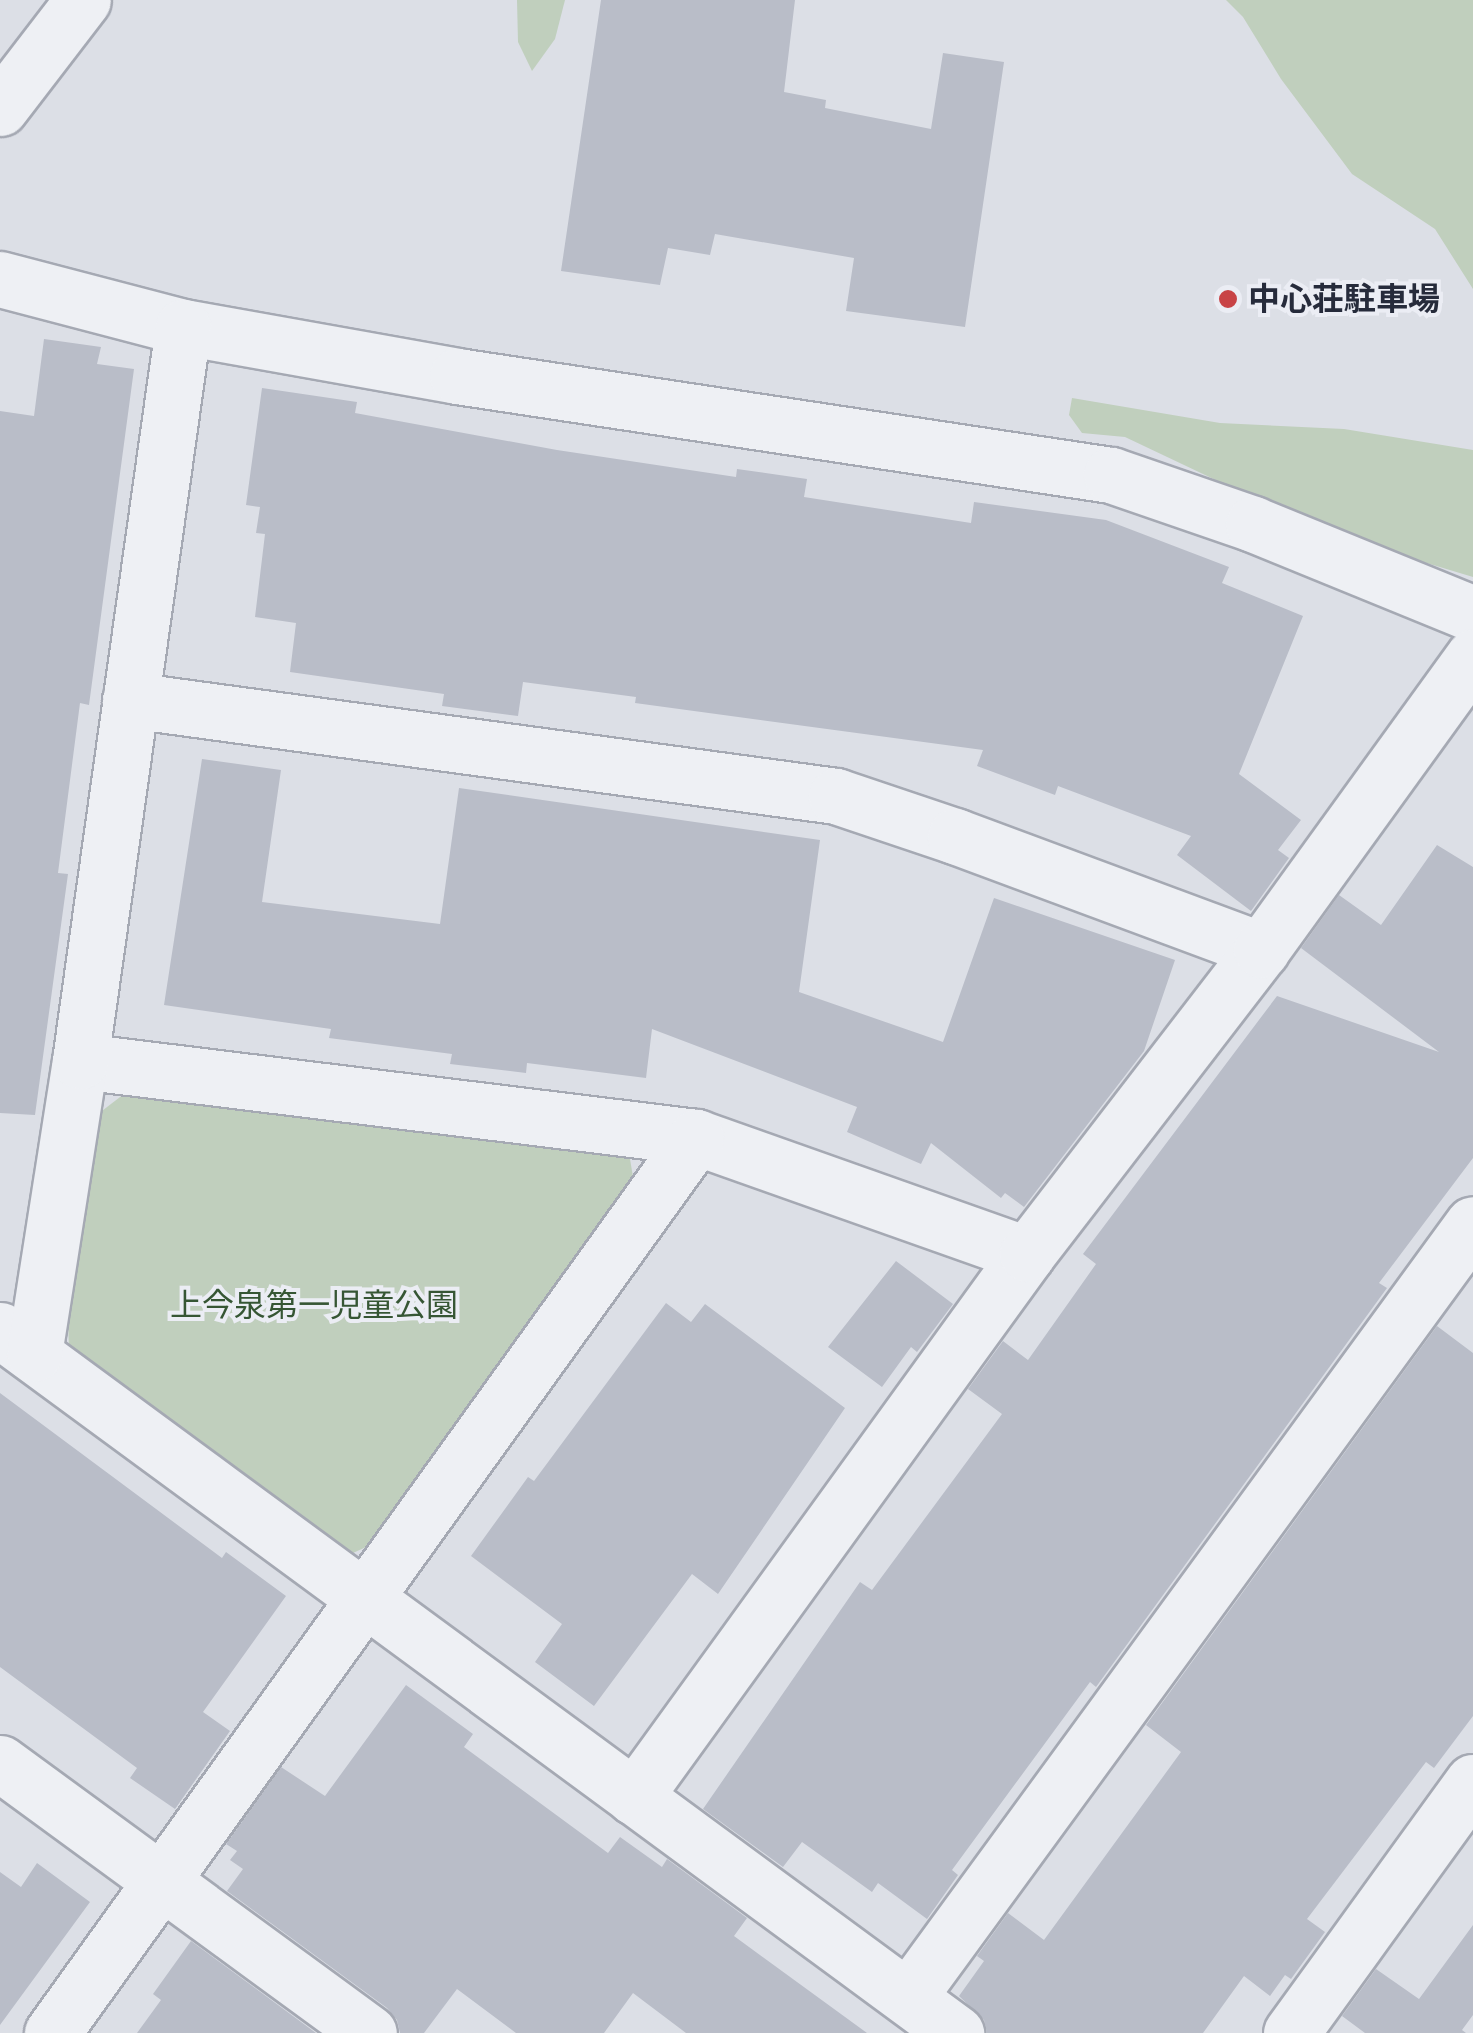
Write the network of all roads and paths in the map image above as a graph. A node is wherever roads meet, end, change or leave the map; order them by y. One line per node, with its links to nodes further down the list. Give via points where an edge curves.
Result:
1 (83, 0): 2 (street)
2 (0, 108)
3 (0, 279): 4 (street)
4 (182, 327): 5 (street, via 457,376 1111,475 1253,524); 7 (street)
5 (1473, 614)
6 (1473, 656): 8 (street)
7 (130, 700): 8 (street, via 836,796); 9 (street)
8 (1261, 950): 12 (street)
9 (80, 1060): 10 (street); 13 (street)
10 (696, 1137): 12 (street); 14 (street)
11 (1473, 1224): 19 (street)
12 (1027, 1254): 17 (street)
13 (17, 1342): 14 (street)
14 (364, 1599): 17 (street); 18 (street)
15 (0, 1763): 18 (street)
16 (1473, 1782): 23 (street)
17 (634, 1797): 19 (street)
18 (162, 1880): 20 (street); 21 (street)
19 (908, 1997): 22 (street)
20 (52, 2033)
21 (369, 2033)
22 (956, 2033)
23 (1291, 2033)

